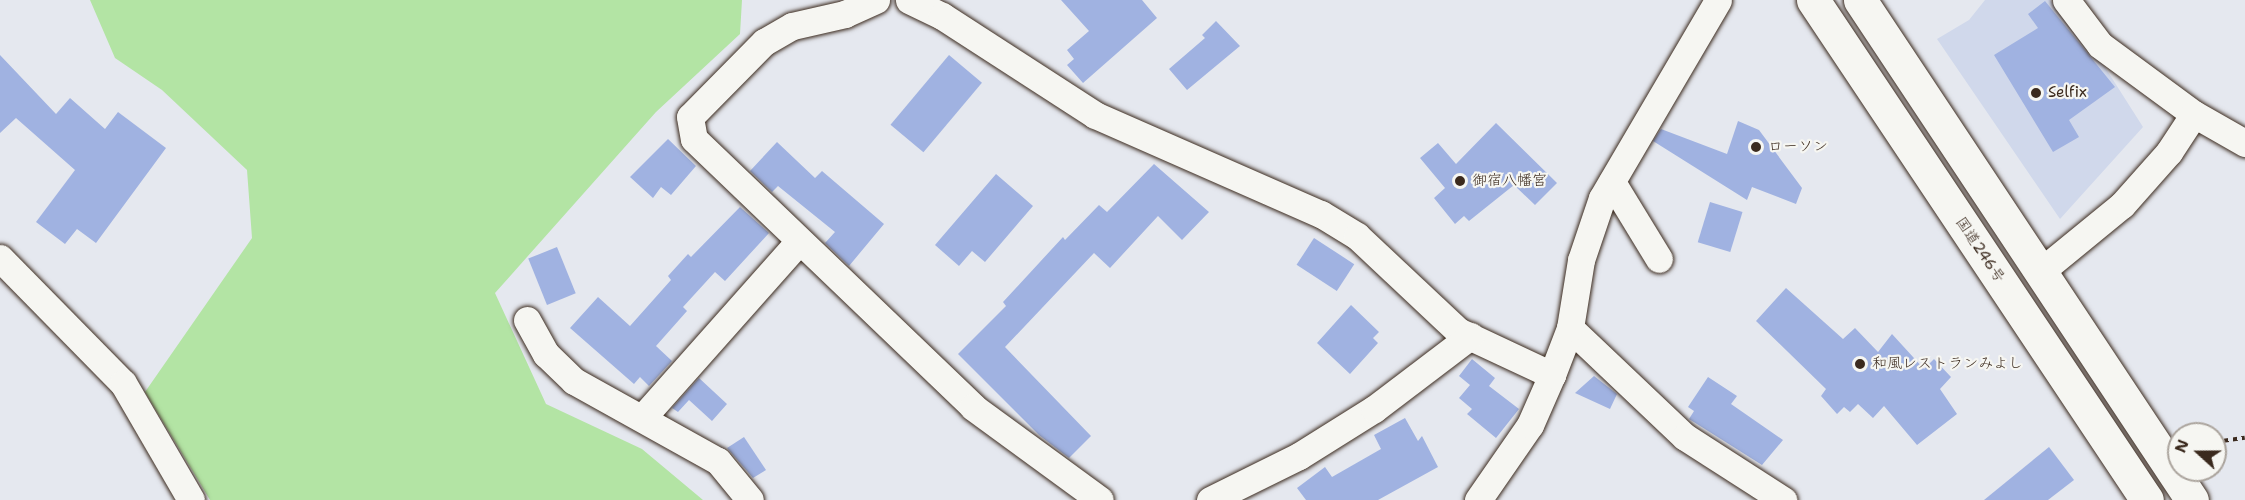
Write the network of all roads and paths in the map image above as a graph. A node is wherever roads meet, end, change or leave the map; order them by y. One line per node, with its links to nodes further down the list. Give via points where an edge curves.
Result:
1 (876, 0): 10 (street, via 845,14 792,26 764,42 690,117 694,139)
2 (909, 0): 16 (street, via 942,16 1095,116 1321,214 1357,236 1458,331)
3 (1718, 0): 9 (street)
4 (1813, 0): 27 (highway, 国道246号)
5 (1860, 0): 13 (highway)
6 (2066, 0): 7 (street, via 2100,45)
7 (2194, 114): 8 (street); 13 (street, via 2169,152 2122,205)
8 (2245, 143)
9 (1612, 182): 12 (street); 15 (street, via 1581,260)
10 (799, 241): 18 (street); 23 (street, via 973,407)
11 (0, 258): 21 (street, via 123,383)
12 (1659, 259)
13 (2040, 272): 28 (highway)
14 (527, 320): 18 (street, via 546,354 574,381)
15 (1570, 328): 17 (street); 26 (street, via 1685,436)
16 (1470, 336): 17 (street); 24 (street, via 1374,409 1299,456)
17 (1552, 375): 25 (street, via 1530,425)
18 (643, 417): 22 (street, via 718,460)
19 (2245, 438): 20 (path)
20 (2227, 440)
21 (191, 500)
22 (750, 500)
23 (1100, 500)
24 (1210, 500)
25 (1478, 500)
26 (1784, 500)
27 (2147, 500)
28 (2192, 500)

